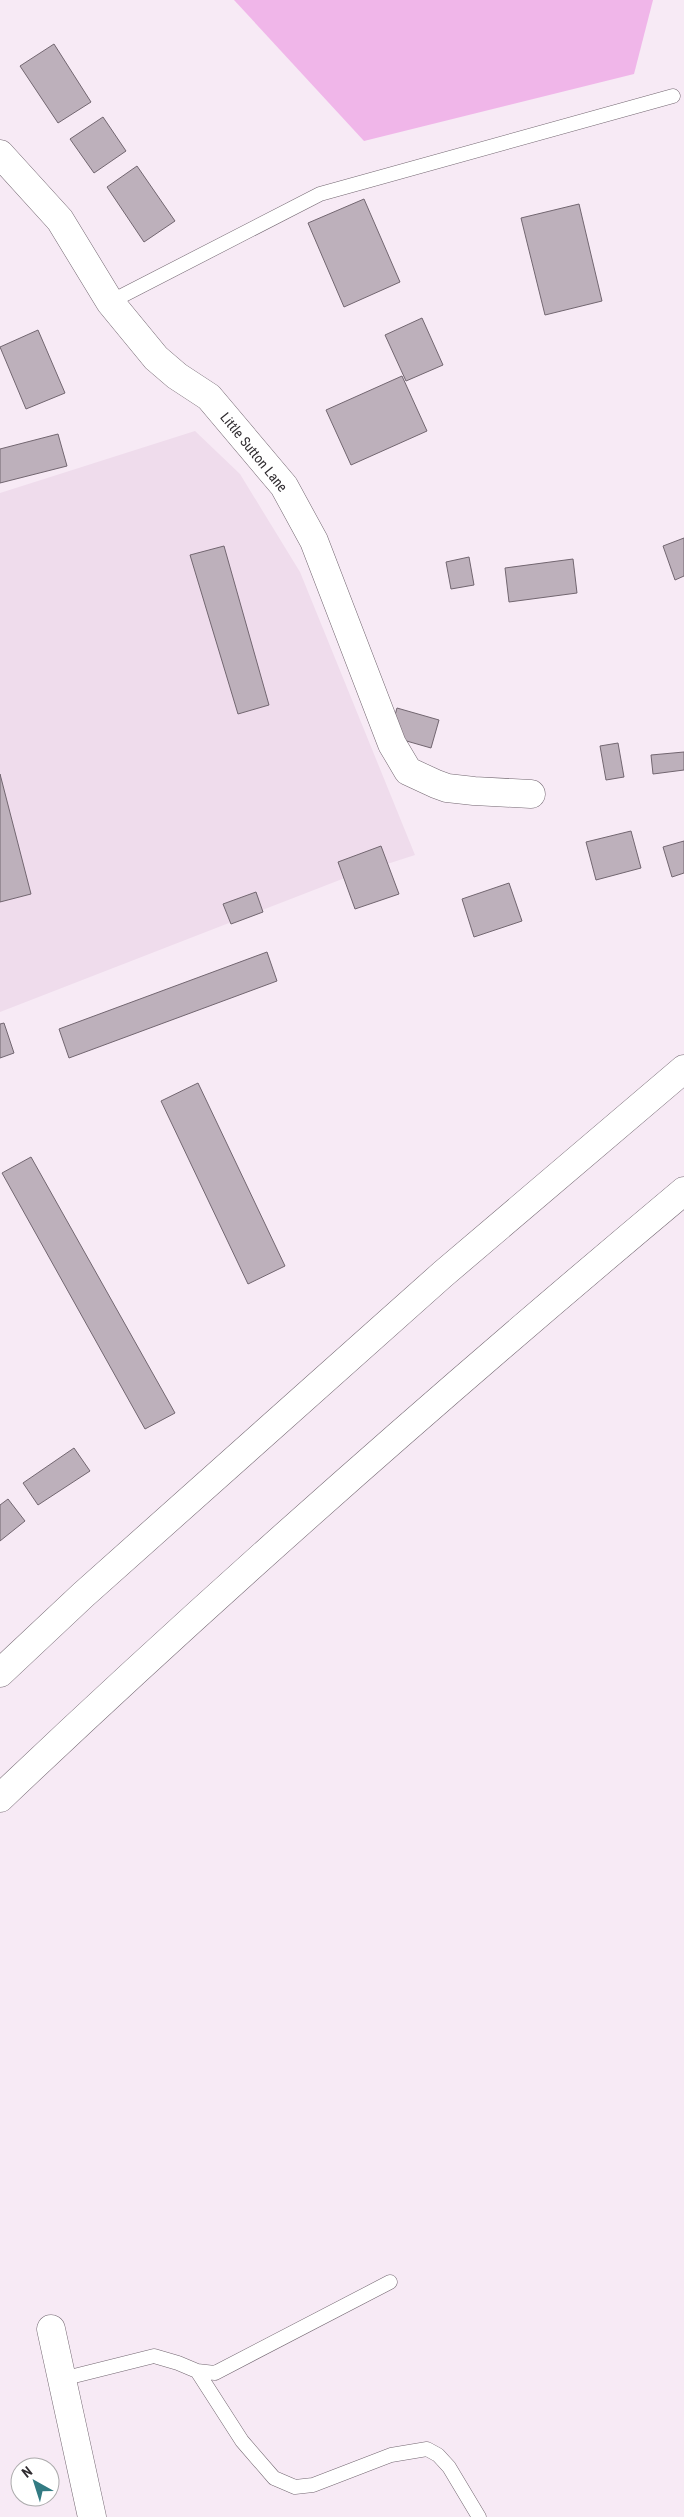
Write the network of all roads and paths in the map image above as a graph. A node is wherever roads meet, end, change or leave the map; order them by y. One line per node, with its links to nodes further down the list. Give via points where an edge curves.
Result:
1 (673, 96): 3 (lane, via 320,194)
2 (0, 154): 3 (main road, Little Sutton Lane, via 60,220)
3 (110, 302): 4 (main road, Little Sutton Lane, via 156,358 209,396 284,486 314,541 392,744 408,772 447,788)
4 (531, 794)
5 (684, 1069): 7 (main road, via 421,1294 105,1575)
6 (684, 1191): 8 (main road, via 336,1489 131,1674)
7 (0, 1673)
8 (0, 1798)
9 (390, 2282): 11 (lane, via 215,2373)
10 (51, 2329): 12 (main road)
11 (197, 2372): 12 (lane, via 154,2356); 14 (lane, via 242,2441 274,2478 295,2487 313,2485 391,2455 427,2449 449,2466)
12 (62, 2379): 13 (main road)
13 (92, 2517)
14 (479, 2517)

